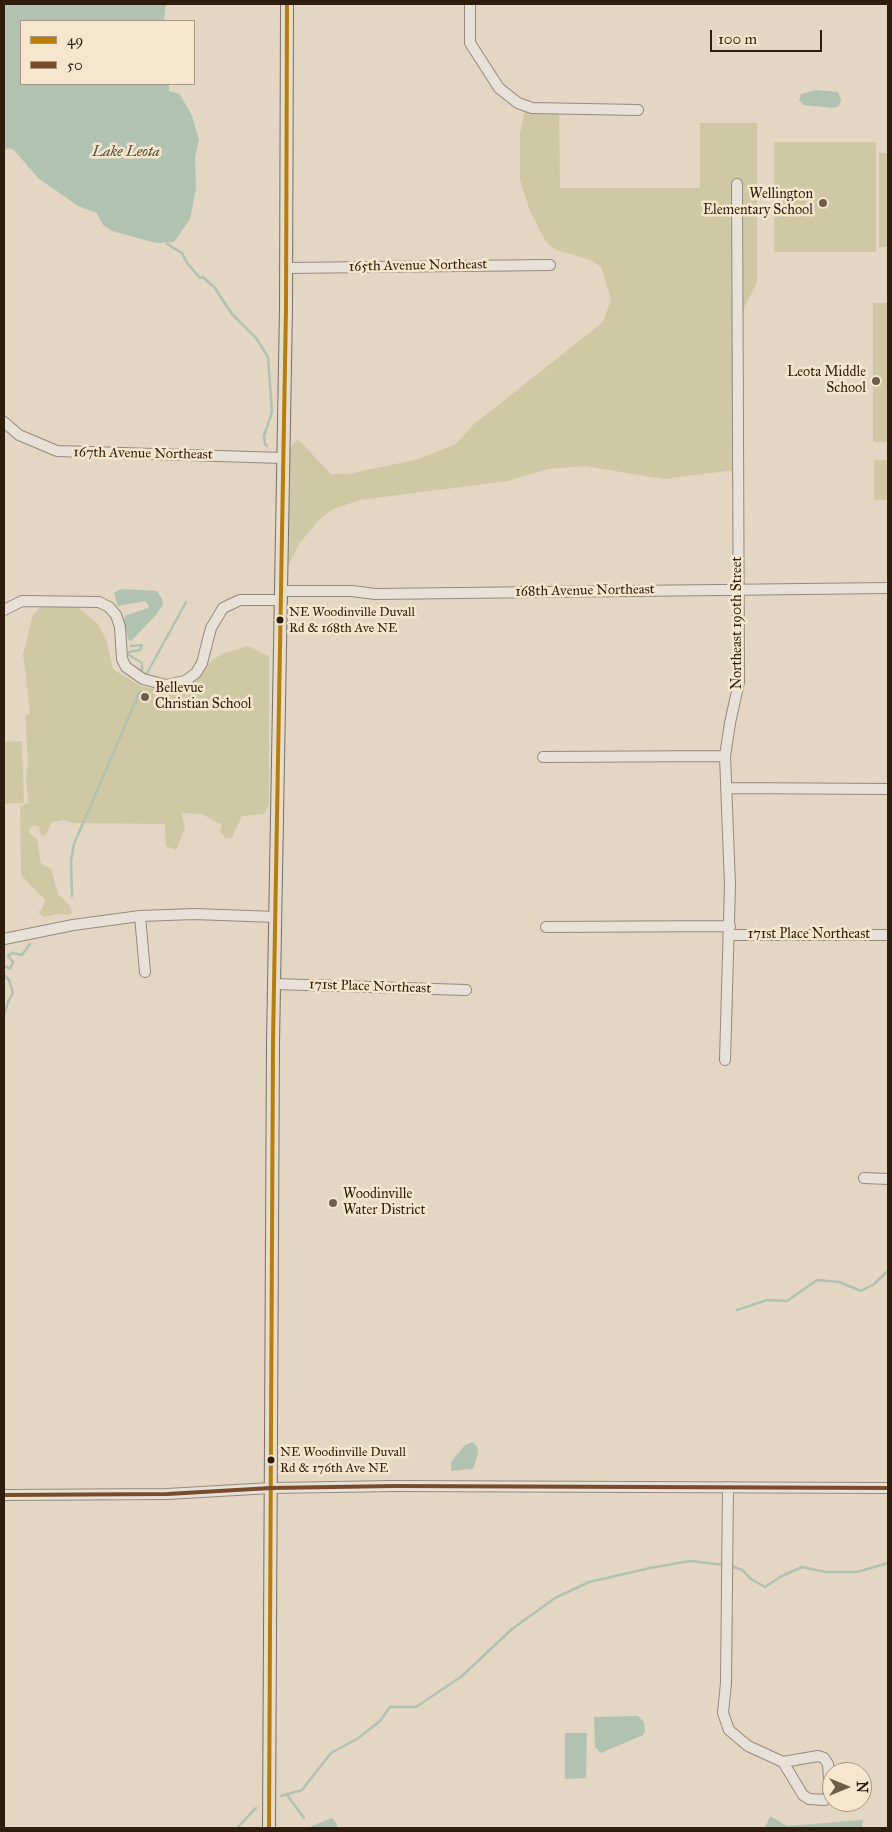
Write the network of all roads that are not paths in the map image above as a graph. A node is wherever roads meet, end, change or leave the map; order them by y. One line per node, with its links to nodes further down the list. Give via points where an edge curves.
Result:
1 (287, 4): 6 (main road)
2 (470, 4): 3 (street, via 470,43 499,88 525,105 532,108)
3 (638, 110)
4 (737, 184): 10 (street, Northeast 190th Street)
5 (550, 265): 6 (street, 165th Avenue Northeast)
6 (287, 268): 8 (main road)
7 (6, 424): 8 (street, 167th Avenue Northeast, via 34,443 57,451)
8 (283, 458): 11 (main road)
9 (888, 588): 10 (street, 168th Avenue Northeast)
10 (738, 589): 11 (street, 168th Avenue Northeast, via 375,594 352,590); 13 (street, Northeast 190th Street, via 739,682)
11 (281, 596): 12 (street, 168th Avenue Northeast, via 240,600 223,608 211,628 196,673 185,681 166,685 143,679 126,667 116,615 99,602 22,601); 18 (main road)
12 (4, 610)
13 (725, 756): 14 (street); 15 (street, Northeast 190th Street)
14 (543, 757)
15 (727, 788): 16 (street); 20 (street, Northeast 190th Street)
16 (888, 789)
17 (140, 916): 18 (street); 22 (street, via 73,925); 23 (street)
18 (276, 917): 24 (main road)
19 (546, 927): 20 (street, 171st Place Northeast)
20 (729, 930): 21 (street, 171st Place Northeast); 26 (street, Northeast 190th Street)
21 (888, 935)
22 (4, 940)
23 (145, 972)
24 (274, 984): 25 (street, 171st Place Northeast); 30 (main road)
25 (466, 990)
26 (725, 1060)
27 (864, 1178): 28 (street)
28 (888, 1178)
29 (728, 1487): 30 (street); 31 (street); 33 (street, via 724,1713 729,1730 748,1746)
30 (271, 1488): 32 (street, via 168,1494); 34 (main road)
31 (888, 1488)
32 (4, 1495)
33 (783, 1762): 33 (street, via 818,1756 824,1758 830,1778 830,1794 826,1800 809,1799 803,1795)
34 (269, 1828)

